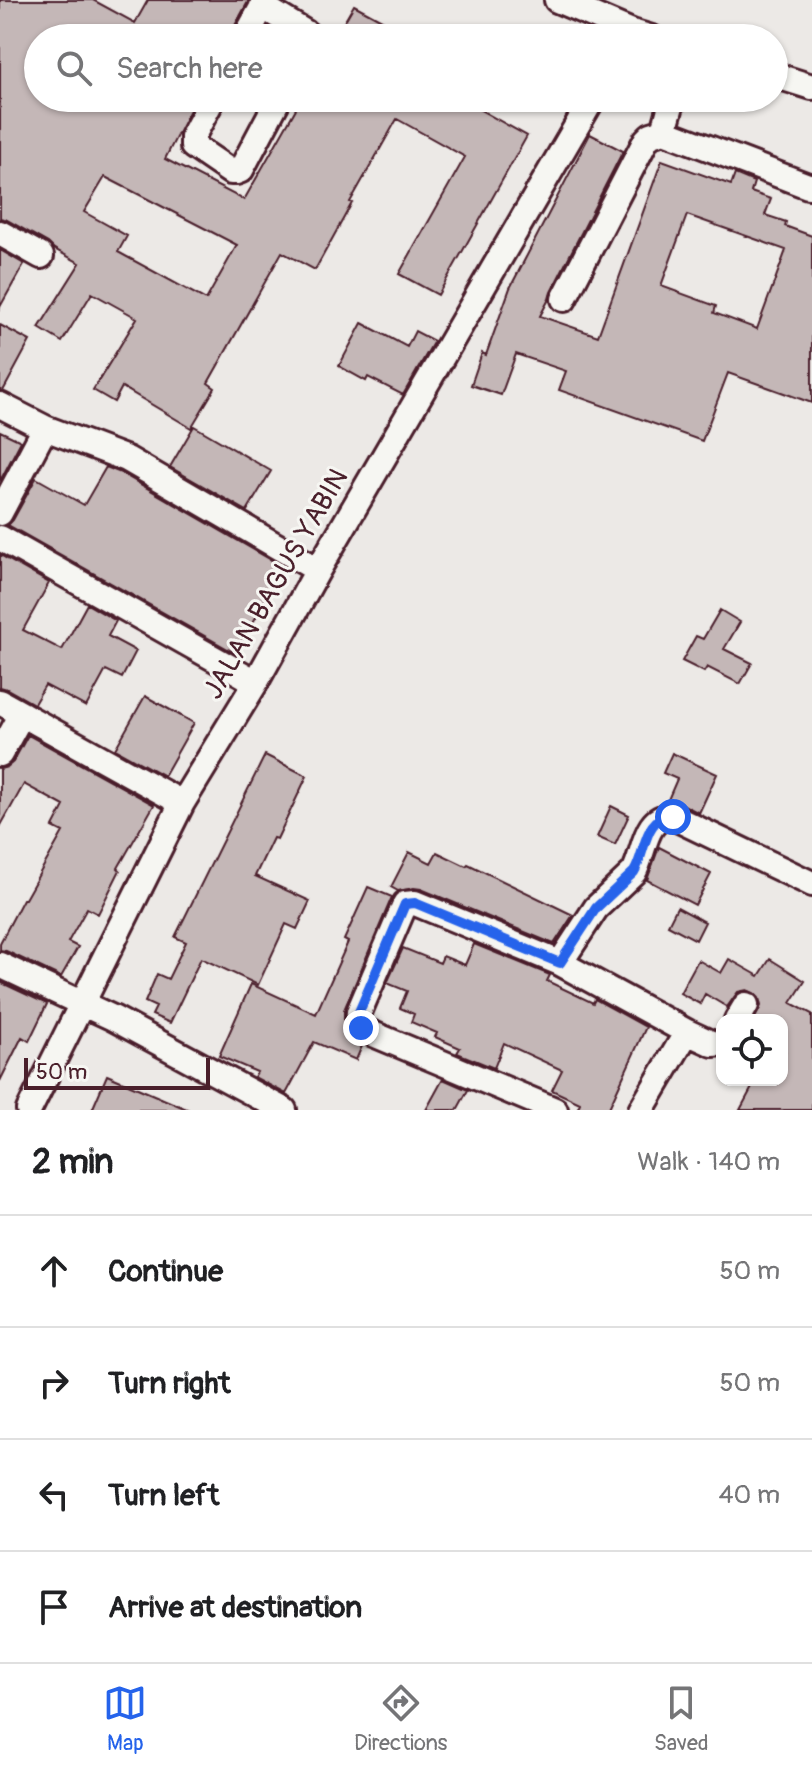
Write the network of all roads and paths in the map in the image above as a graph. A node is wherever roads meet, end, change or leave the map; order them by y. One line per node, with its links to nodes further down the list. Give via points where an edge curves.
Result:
1 (557, 0): 5 (street)
2 (264, 3): 3 (street); 4 (street)
3 (253, 24)
4 (293, 24)
5 (610, 24)
6 (788, 79): 7 (street)
7 (812, 87)
8 (206, 112): 9 (street, via 193,146 231,172 241,170)
9 (272, 112)
10 (585, 112): 21 (street, JALAN BAGUS YABIN)
11 (669, 112): 12 (street)
12 (664, 131): 13 (street); 16 (street, via 646,140)
13 (812, 186)
14 (0, 233): 15 (street)
15 (41, 256)
16 (564, 299)
17 (0, 405): 18 (street)
18 (45, 428): 19 (street); 21 (street, via 127,459)
19 (0, 513)
20 (0, 538): 22 (street)
21 (318, 570): 22 (street, JALAN BAGUS YABIN)
22 (256, 682): 26 (street, JALAN BAGUS YABIN)
23 (0, 702): 24 (street)
24 (22, 714): 25 (street); 26 (street)
25 (0, 754)
26 (182, 803): 30 (street, JALAN BAGUS YABIN)
27 (812, 884): 28 (street, via 665,816 652,825 634,872 596,908)
28 (560, 963): 31 (street); 35 (street, via 408,903 358,1017 366,1031)
29 (0, 965): 30 (street)
30 (82, 1004): 33 (street, JALAN BAGUS YABIN); 34 (street)
31 (687, 1032): 32 (street); 36 (street)
32 (716, 1044)
33 (29, 1110)
34 (284, 1110)
35 (555, 1110)
36 (641, 1110)

